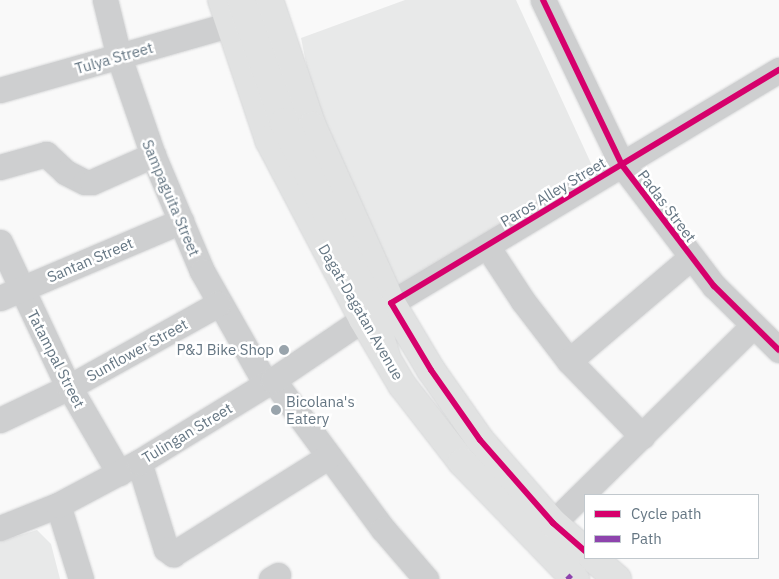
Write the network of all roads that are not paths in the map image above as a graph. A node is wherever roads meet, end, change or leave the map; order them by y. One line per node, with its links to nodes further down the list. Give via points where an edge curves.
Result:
1 (105, 0): 6 (street, Sampaguita Street)
2 (241, 0): 22 (main road, via 284,122 370,304)
3 (269, 0): 17 (main road, Dagat-Dagatan Avenue, via 312,126)
4 (543, 0): 10 (street, Padas Street)
5 (225, 13): 6 (street, Tulya Street); 19 (main road, Dagat-Dagatan Avenue, via 268,140)
6 (118, 57): 8 (street, Tulya Street); 9 (street, Sampaguita Street)
7 (779, 70): 10 (street, Paros Alley Street)
8 (0, 90)
9 (152, 155): 11 (street, via 92,182 65,172 46,154); 12 (street, Sampaguita Street)
10 (622, 166): 14 (street, Paros Alley Street); 15 (street, Padas Street)
11 (0, 167)
12 (181, 221): 16 (street, Santan Street); 18 (street, Sampaguita Street)
13 (0, 242): 16 (street, Tatampal Street)
14 (487, 246): 17 (street, Paros Alley Street); 23 (street, via 523,301)
15 (690, 258): 20 (street, Padas Street); 23 (street)
16 (10, 294): 25 (street, Tatampal Street)
17 (391, 303): 31 (main road, Dagat-Dagatan Avenue, via 431,370 480,440)
18 (218, 304): 24 (street, Sampaguita Street); 25 (street, Sunflower Street)
19 (363, 319): 22 (main road, Dagat-Dagatan Avenue); 24 (street, Tulingan Street)
20 (753, 326): 21 (street, Padas Street); 27 (street)
21 (777, 343)
22 (386, 356): 37 (main road, Dagat-Dagatan Avenue, via 402,385 462,462)
23 (569, 361): 27 (street)
24 (270, 382): 28 (street, Sampaguita Street); 29 (street, Tulingan Street)
25 (69, 388): 26 (street, Sunflower Street); 29 (street, Tatampal Street)
26 (0, 420)
27 (642, 436): 31 (street)
28 (329, 456): 29 (street, Tatampal Street, via 173,554 166,549); 36 (street, Sampaguita Street, via 383,529)
29 (129, 467): 30 (street, Tulingan Street)
30 (58, 505): 32 (street, Tulingan Street); 35 (street)
31 (553, 523): 33 (main road, Dagat-Dagatan Avenue)
32 (0, 528)
33 (584, 550)
34 (594, 559): 38 (main road)
35 (81, 579)
36 (426, 579)
37 (575, 579)
38 (617, 579)

